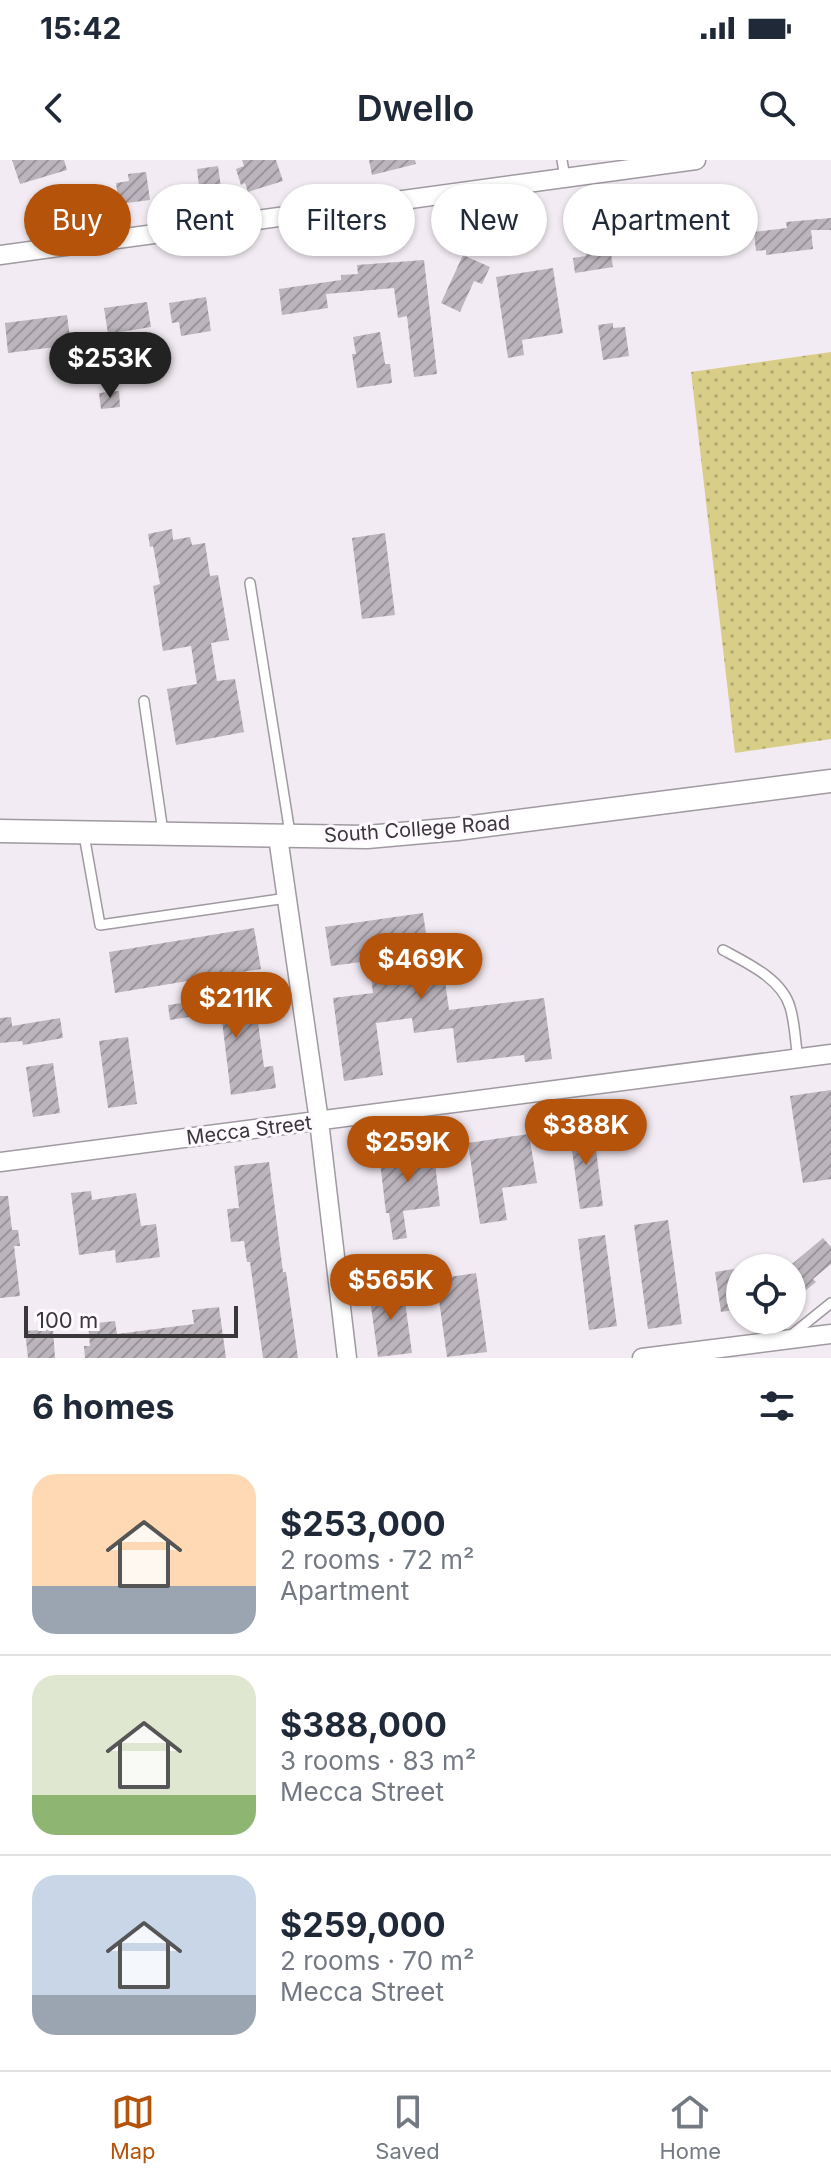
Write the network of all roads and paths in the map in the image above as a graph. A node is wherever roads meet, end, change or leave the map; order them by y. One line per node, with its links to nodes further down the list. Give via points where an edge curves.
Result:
1 (696, 160): 2 (street)
2 (573, 168): 3 (street)
3 (0, 255)
4 (250, 583): 10 (lane)
5 (144, 701): 9 (lane)
6 (831, 781): 10 (street, South College Road, via 457,829)
7 (0, 831): 8 (street, South College Road)
8 (83, 831): 9 (street, South College Road); 11 (lane, via 100,925)
9 (163, 833): 10 (street, South College Road)
10 (284, 837): 11 (street)
11 (288, 898): 15 (street)
12 (723, 950): 14 (lane, via 782,990 790,1005)
13 (831, 1054): 14 (street, Mecca Street)
14 (798, 1058): 15 (street, Mecca Street)
15 (319, 1121): 16 (street, Mecca Street); 20 (street)
16 (0, 1162)
17 (831, 1303): 19 (lane)
18 (831, 1334): 19 (street)
19 (784, 1340): 21 (street)
20 (347, 1358)
21 (642, 1358)

